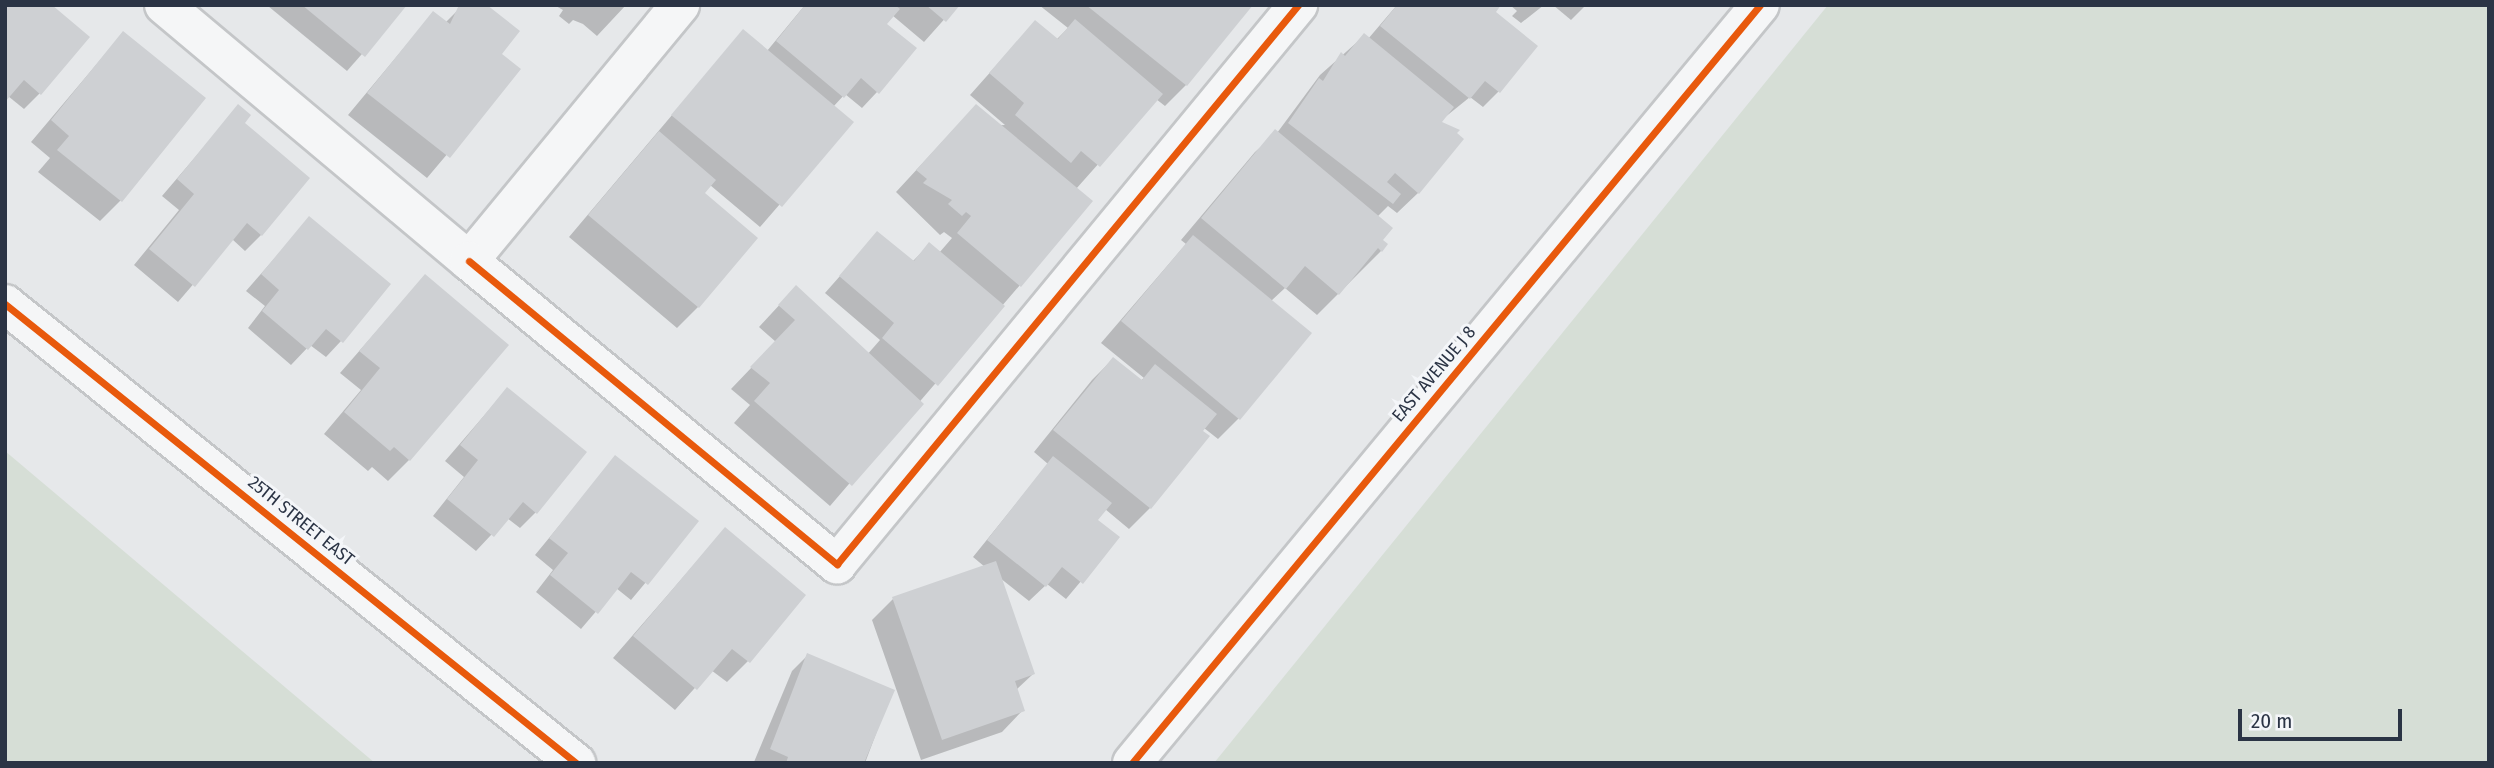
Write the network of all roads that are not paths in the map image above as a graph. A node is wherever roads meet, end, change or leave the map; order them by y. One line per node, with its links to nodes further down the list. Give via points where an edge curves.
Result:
1 (164, 5): 5 (street)
2 (680, 5): 5 (street)
3 (1298, 5): 5 (street, via 837,564)
4 (1760, 5): 8 (street, EAST AVENUE J 8)
5 (469, 261)
6 (5, 304): 7 (street, 25TH STREET EAST)
7 (576, 763)
8 (1132, 763)

